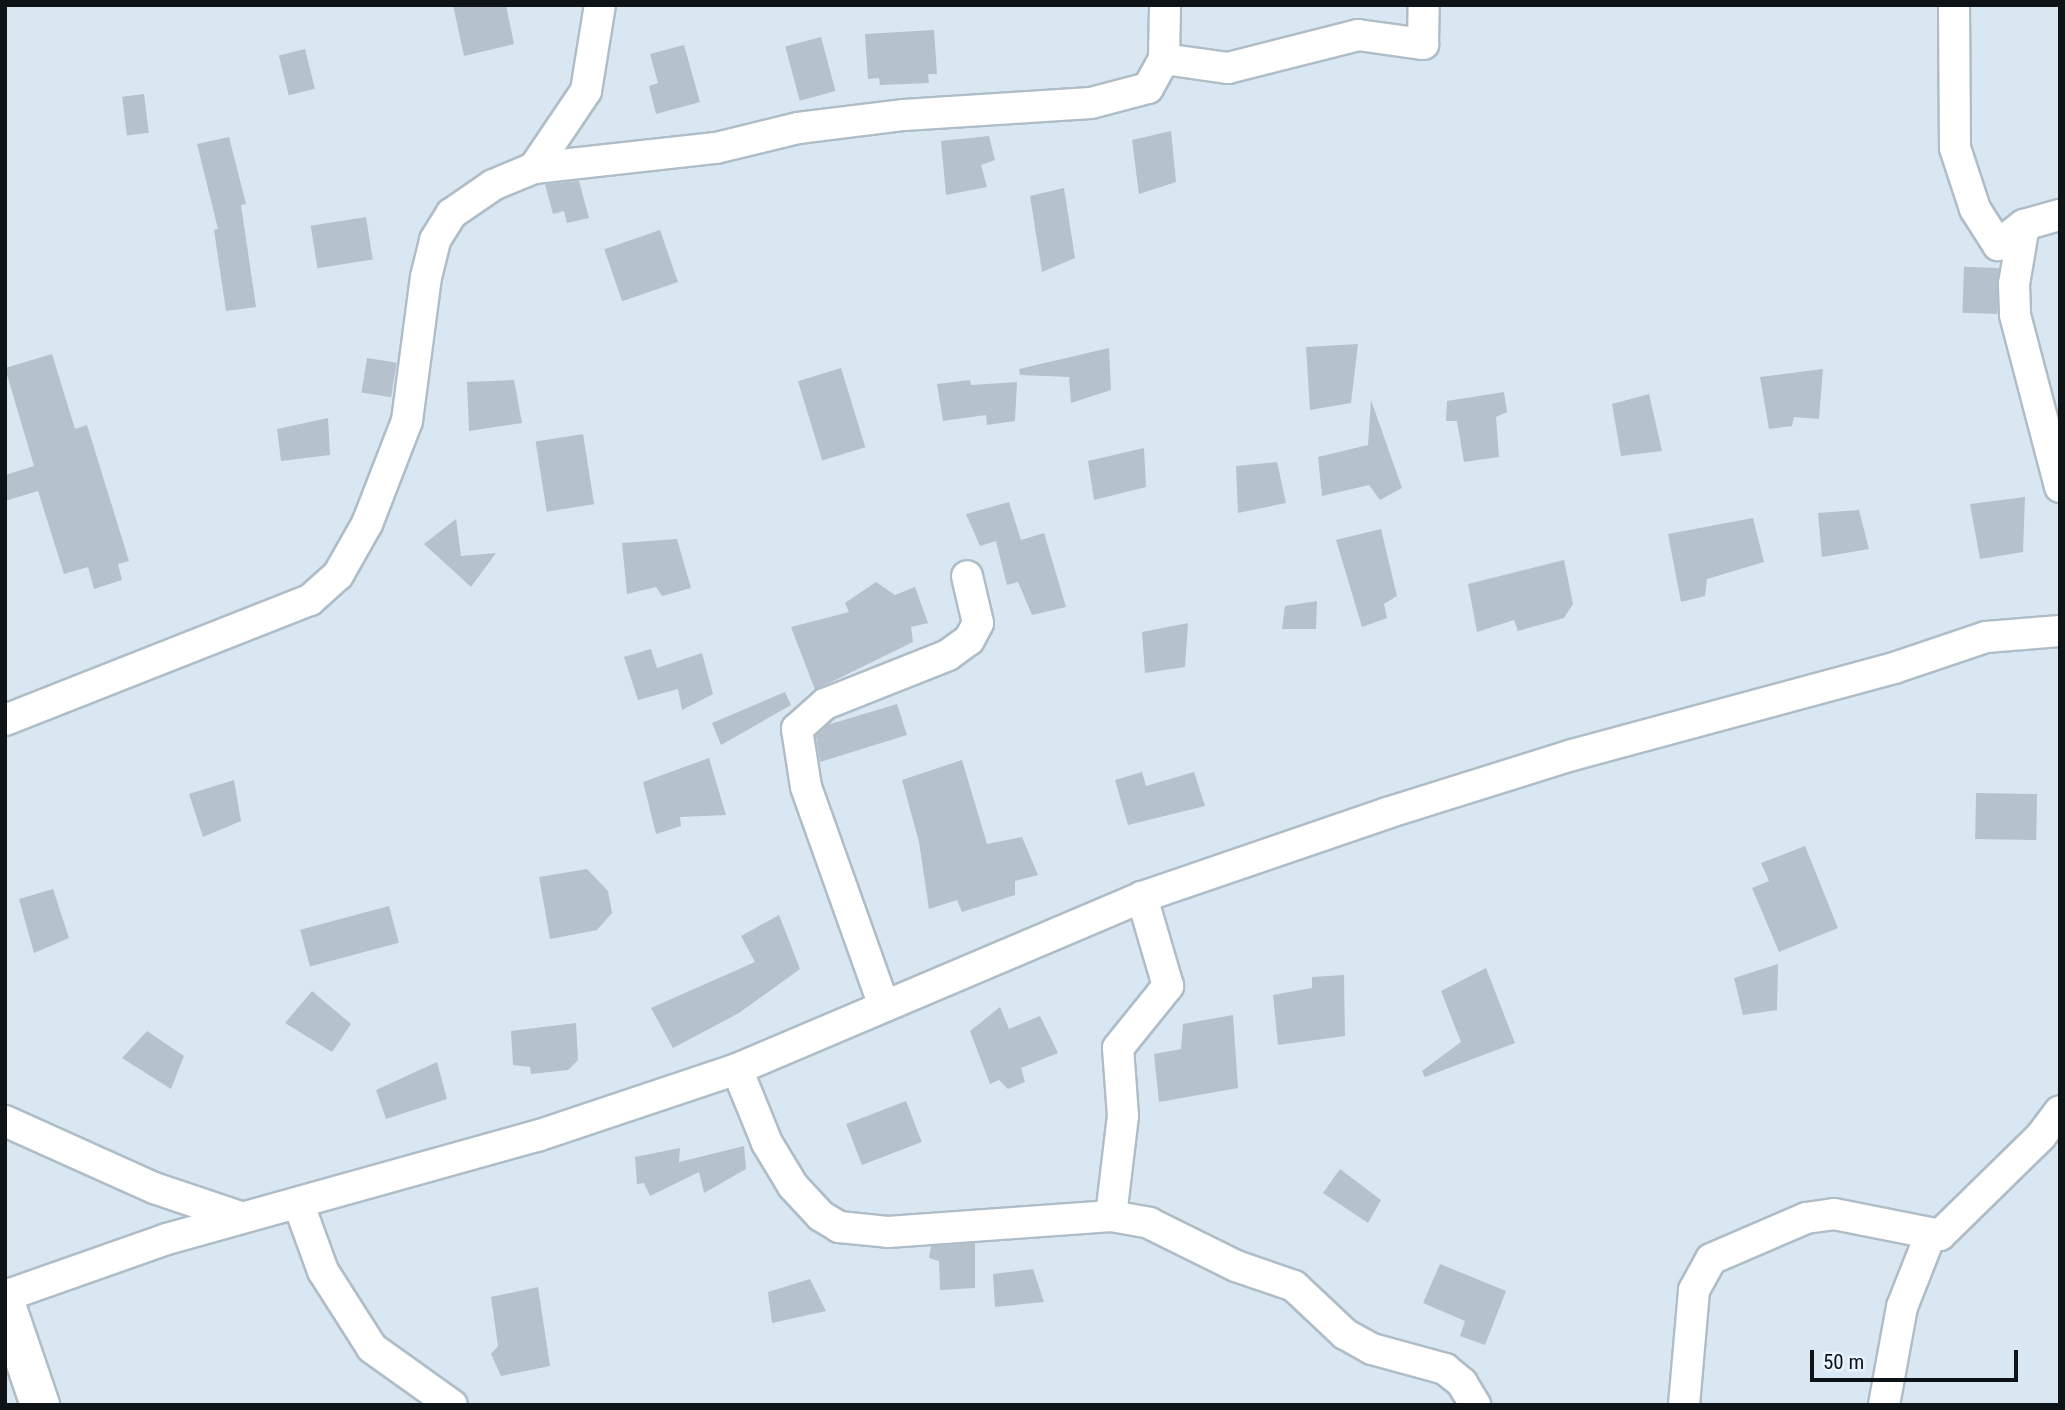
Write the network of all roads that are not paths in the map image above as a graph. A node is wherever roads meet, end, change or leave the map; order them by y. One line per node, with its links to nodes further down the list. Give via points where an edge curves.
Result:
1 (600, 5): 6 (street, via 586,91)
2 (1165, 5): 5 (street)
3 (1424, 5): 5 (street, via 1423,44 1358,35 1228,68)
4 (1954, 5): 9 (street, via 1955,148 1975,209)
5 (1164, 59): 6 (street, via 1148,88 1091,103 904,115 798,128 716,148)
6 (534, 168): 14 (street, via 493,185 452,214 435,240 407,421 367,524 338,575 297,605)
7 (2060, 215): 8 (street)
8 (2024, 225): 9 (street); 10 (street)
9 (1998, 245): 10 (street)
10 (2014, 284): 11 (street, via 2026,363)
11 (2060, 487)
12 (967, 576): 16 (street, via 978,623 969,640 948,655 825,704 796,729 806,787)
13 (2060, 631): 15 (street, via 1986,637 1894,668 1572,755)
14 (5, 720)
15 (1142, 897): 16 (street); 21 (street, via 1168,986 1118,1048 1123,1116)
16 (884, 1006): 17 (street)
17 (737, 1069): 20 (street, via 537,1136); 21 (street, via 766,1143 793,1186 821,1216 839,1227 888,1232)
18 (2060, 1111): 23 (street, via 1953,1227)
19 (5, 1121): 22 (street, via 154,1188)
20 (299, 1205): 22 (street); 27 (street, via 323,1271 372,1348)
21 (1111, 1216): 28 (street, via 1149,1223 1236,1266 1282,1280 1345,1334 1372,1349 1445,1369 1462,1383)
22 (240, 1217): 24 (street)
23 (1930, 1236): 29 (street, via 1834,1214 1806,1218 1711,1259 1694,1290); 30 (street, via 1902,1307)
24 (5, 1296)
25 (5, 1302): 26 (main road)
26 (40, 1405)
27 (452, 1405)
28 (1475, 1405)
29 (1684, 1405)
30 (1884, 1405)

